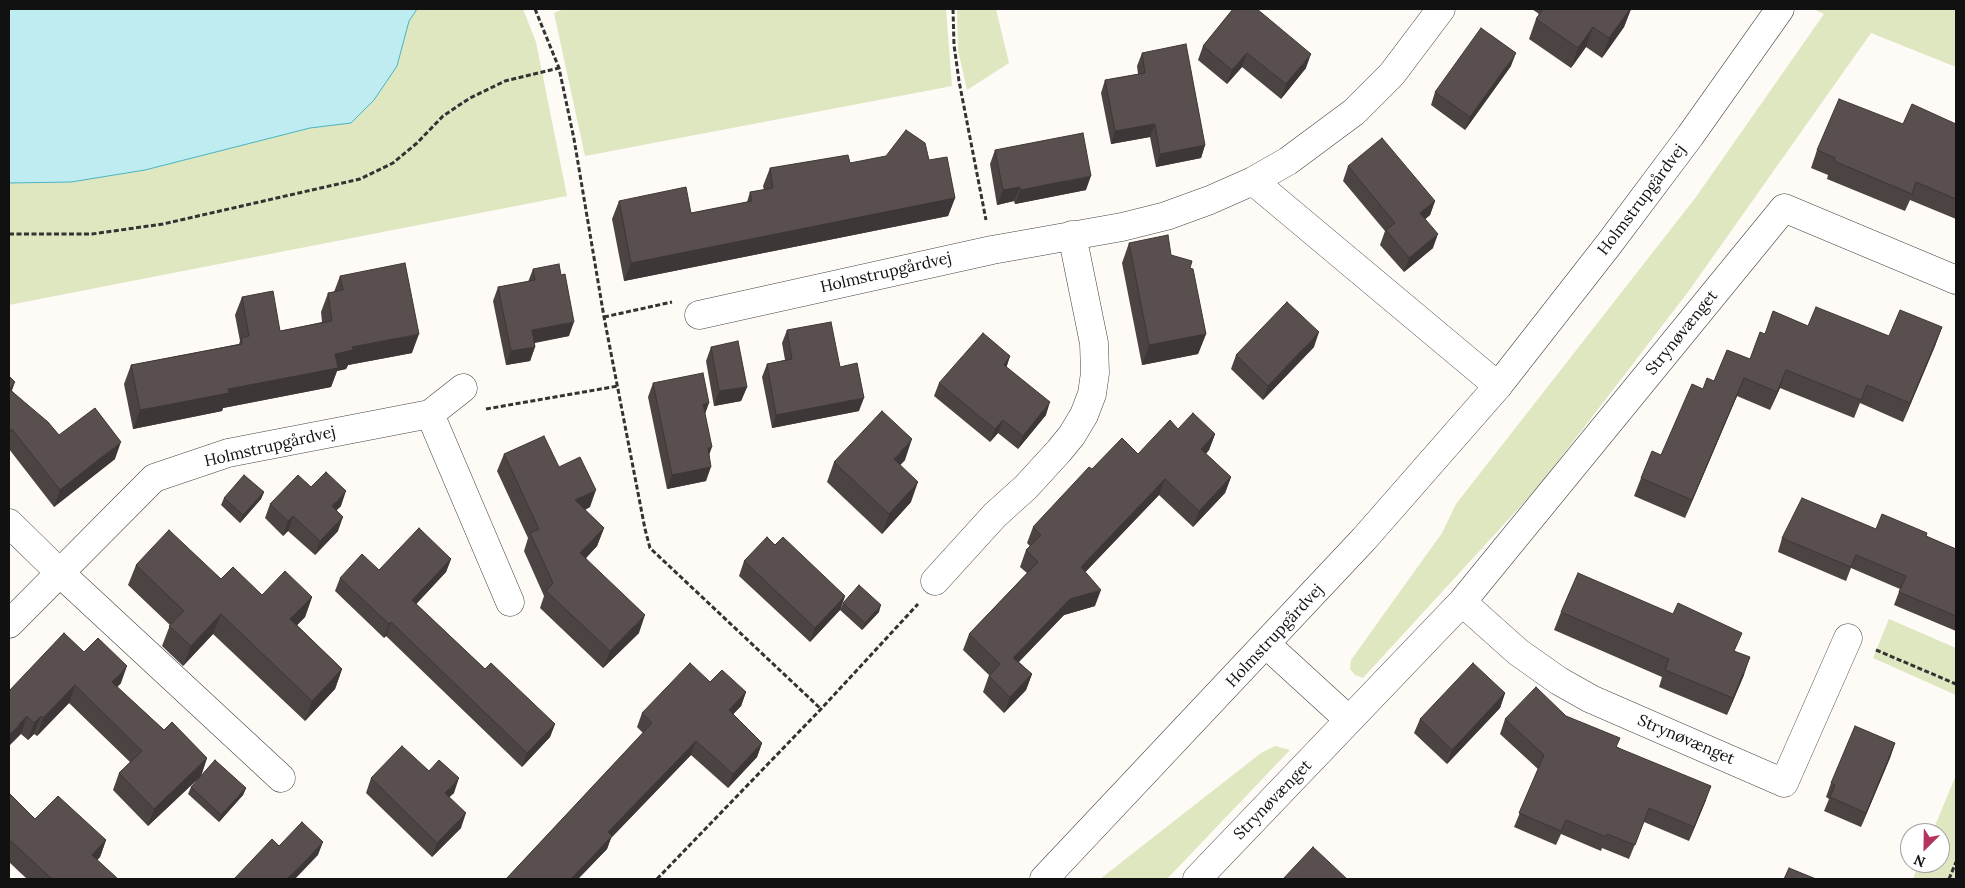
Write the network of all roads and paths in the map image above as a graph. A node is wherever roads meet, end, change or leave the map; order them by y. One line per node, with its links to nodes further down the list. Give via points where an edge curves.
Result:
1 (535, 9): 5 (path)
2 (953, 9): 9 (path, via 959,81)
3 (1441, 9): 6 (street, Holmstrupgårdvej, via 1392,74 1354,112 1288,161)
4 (1780, 9): 14 (street, Holmstrupgårdvej, via 1621,228)
5 (560, 68): 7 (path, via 505,81 470,98 443,116 393,163 360,178 163,224 92,234); 12 (path)
6 (1254, 181): 8 (street, Holmstrupgårdvej, via 1166,216); 14 (street)
7 (9, 234)
8 (1072, 235): 9 (street, Holmstrupgårdvej); 19 (street, via 1094,343 1094,380 1084,415 1059,451)
9 (992, 250): 11 (street, Holmstrupgårdvej)
10 (1956, 280): 21 (street, Strynøvænget, via 1784,208)
11 (699, 315): 12 (path, via 675,302)
12 (604, 316): 13 (path)
13 (618, 386): 15 (path, via 487,410); 26 (path, via 650,548)
14 (1498, 386): 24 (street, Holmstrupgårdvej)
15 (463, 388): 16 (street, Holmstrupgårdvej)
16 (430, 414): 18 (street, Holmstrupgårdvej, via 228,453 154,478); 20 (street)
17 (9, 523): 18 (street)
18 (59, 572): 22 (street, Holmstrupgårdvej); 28 (street)
19 (935, 581): 26 (path, via 919,603)
20 (510, 602)
21 (1462, 602): 23 (street, Strynøvænget, via 1518,652 1591,699 1784,783); 27 (street, Strynøvænget)
22 (9, 624)
23 (1848, 638): 25 (path)
24 (1267, 645): 27 (street); 31 (street, Holmstrupgårdvej)
25 (1956, 684)
26 (821, 709): 30 (path)
27 (1349, 720): 32 (street, Strynøvænget)
28 (281, 778)
29 (1956, 862): 33 (path)
30 (657, 879)
31 (1044, 879)
32 (1196, 879)
33 (1950, 879)

